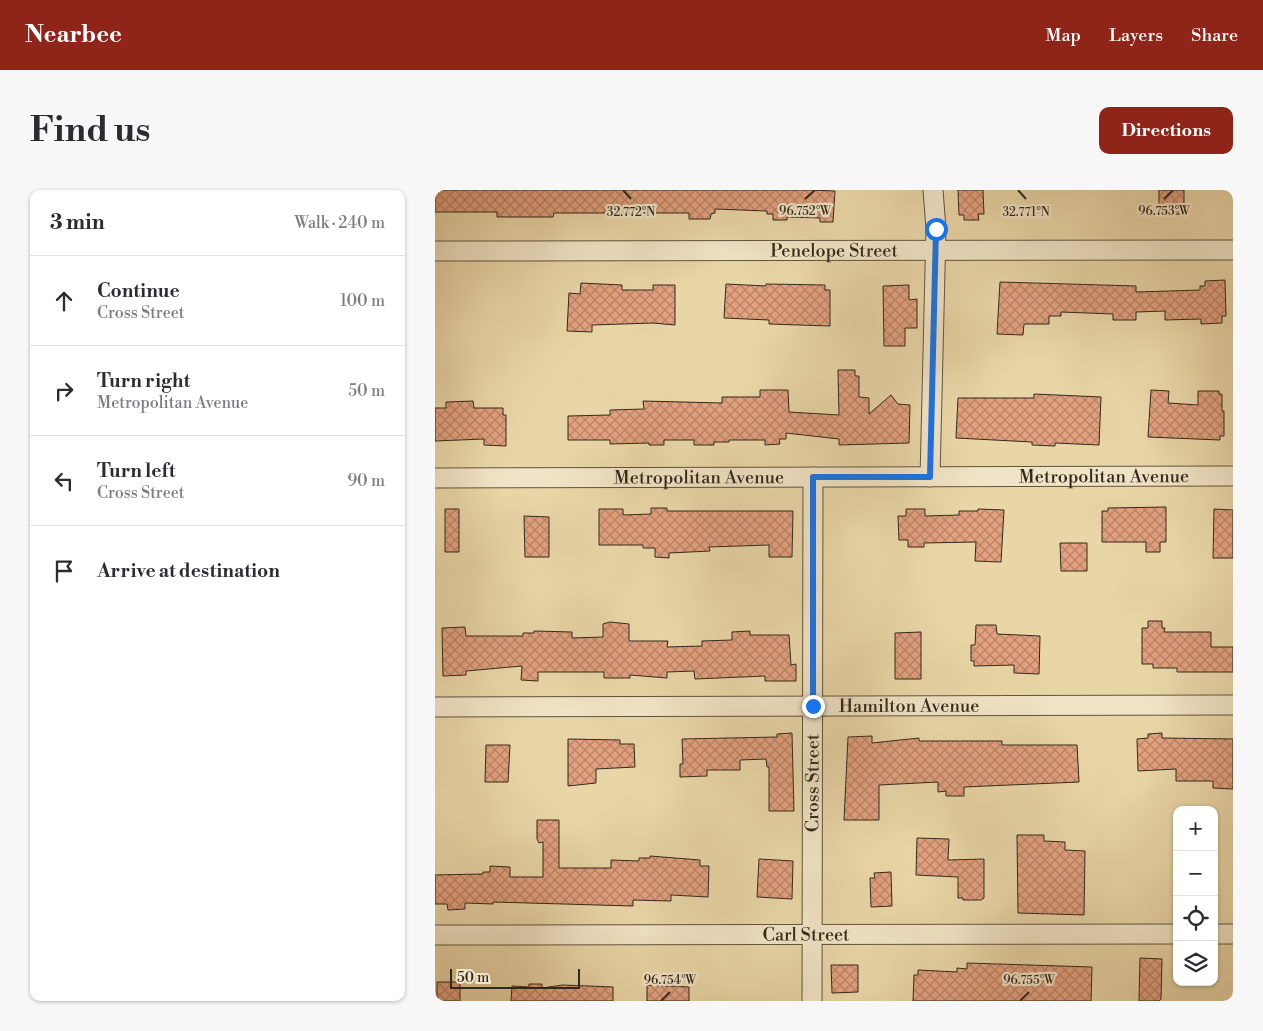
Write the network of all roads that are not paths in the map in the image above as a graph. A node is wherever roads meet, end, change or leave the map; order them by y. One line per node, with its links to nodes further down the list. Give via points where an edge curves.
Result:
1 (933, 190): 2 (street)
2 (935, 250): 3 (street, Penelope Street); 4 (street, Penelope Street); 7 (street)
3 (1233, 250)
4 (435, 251)
5 (1233, 476): 7 (street, Metropolitan Avenue)
6 (813, 477): 7 (street, Metropolitan Avenue); 8 (street, Metropolitan Avenue); 10 (street, Cross Street)
7 (930, 477)
8 (435, 478)
9 (1233, 705): 10 (street, Hamilton Avenue)
10 (813, 706): 11 (street, Hamilton Avenue); 16 (street, Cross Street)
11 (435, 707)
12 (1173, 934): 16 (street, Carl Street)
13 (1218, 934): 14 (street)
14 (1233, 934)
15 (435, 935): 16 (street, Carl Street)
16 (812, 935): 17 (street, Cross Street)
17 (811, 1001)

